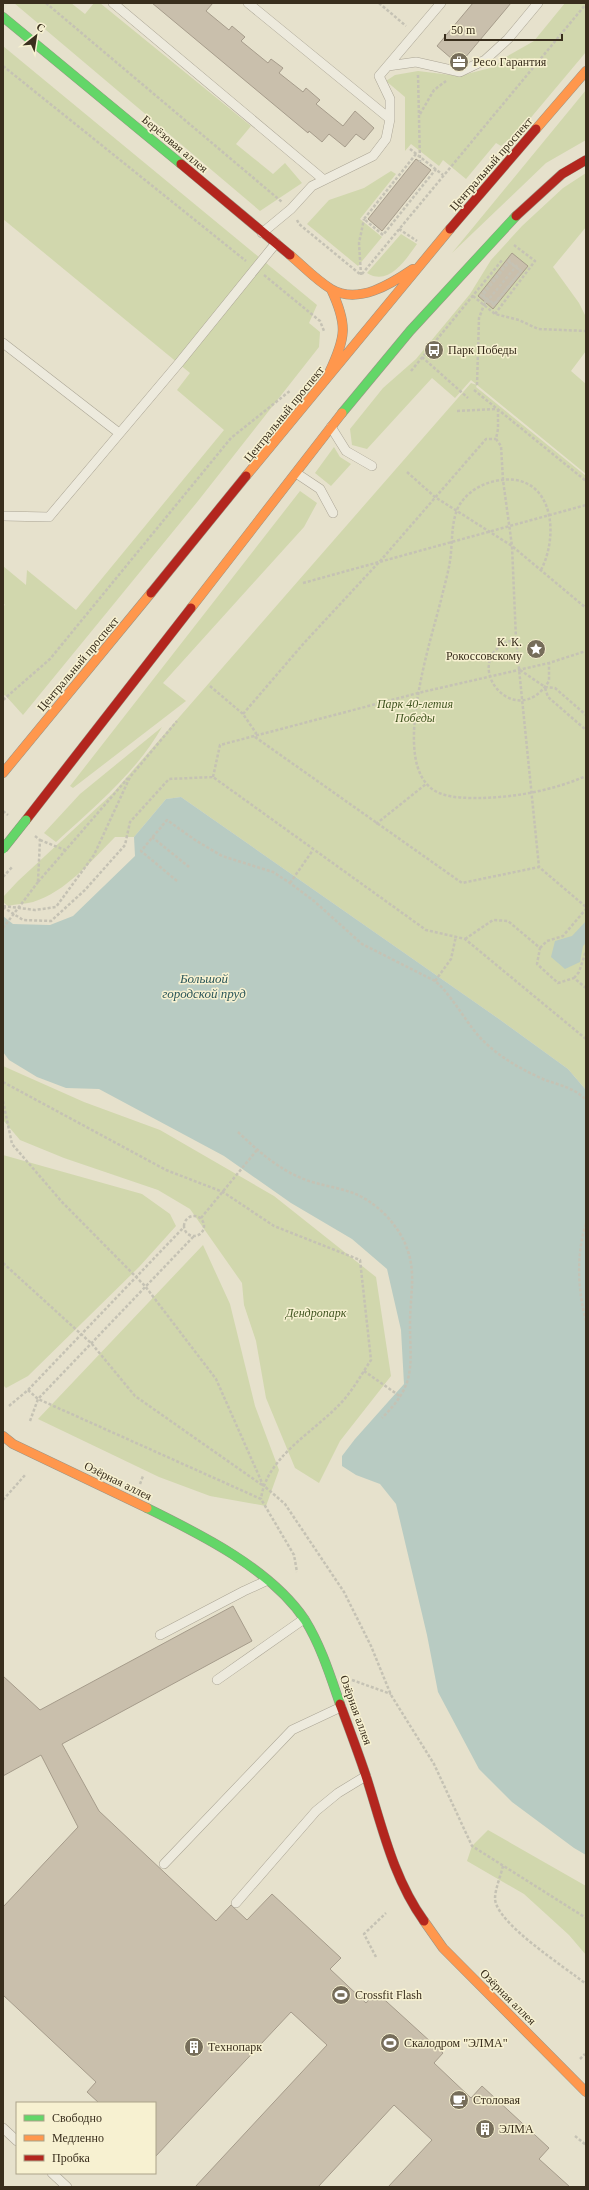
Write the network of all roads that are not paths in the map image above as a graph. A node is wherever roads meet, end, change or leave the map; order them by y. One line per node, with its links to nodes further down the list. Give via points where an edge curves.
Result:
1 (113, 3): 10 (lane)
2 (248, 3): 8 (lane)
3 (441, 3): 6 (lane)
4 (538, 3): 6 (lane, via 508,39 485,60 460,72 416,62)
5 (3, 17): 11 (main road, Берёзовая аллея)
6 (388, 66): 8 (lane, via 379,76 390,99)
7 (586, 71): 13 (main road, Центральный проспект)
8 (390, 119): 10 (lane, via 386,139 373,156)
9 (586, 160): 17 (main road, via 562,174 510,221 410,331)
10 (324, 180): 11 (lane, via 312,186 291,209)
11 (262, 232): 12 (main road, Берёзовая аллея)
12 (276, 243): 14 (main road, Берёзовая аллея); 18 (lane, via 179,363)
13 (422, 262): 14 (main road, via 386,287 372,292 356,296 341,294); 16 (main road, Центральный проспект)
14 (331, 289): 16 (main road, via 343,318 343,332 337,357)
15 (3, 342): 18 (lane)
16 (322, 386): 23 (main road, Центральный проспект)
17 (331, 427): 19 (lane, via 346,451); 20 (main road)
18 (118, 433): 22 (lane, via 49,517)
19 (372, 466)
20 (296, 473): 21 (lane, via 320,489); 24 (main road, bridge)
21 (333, 513)
22 (3, 516)
23 (3, 773)
24 (3, 849)
25 (3, 1436): 26 (main road, Озёрная аллея, via 13,1444 198,1533 245,1562)
26 (267, 1581): 27 (main road, Озёрная аллея); 28 (lane)
27 (304, 1619): 29 (lane); 30 (main road, Озёрная аллея, via 320,1647)
28 (160, 1635)
29 (217, 1680)
30 (342, 1707): 31 (main road, Озёрная аллея); 32 (lane, via 292,1730)
31 (366, 1776): 33 (lane, via 316,1811); 34 (main road, Озёрная аллея, via 390,1855 417,1910 443,1948)
32 (164, 1864)
33 (236, 1902)
34 (586, 2092)
35 (3, 2128): 36 (lane)
36 (16, 2140)
37 (53, 2174): 38 (lane)
38 (67, 2187)

